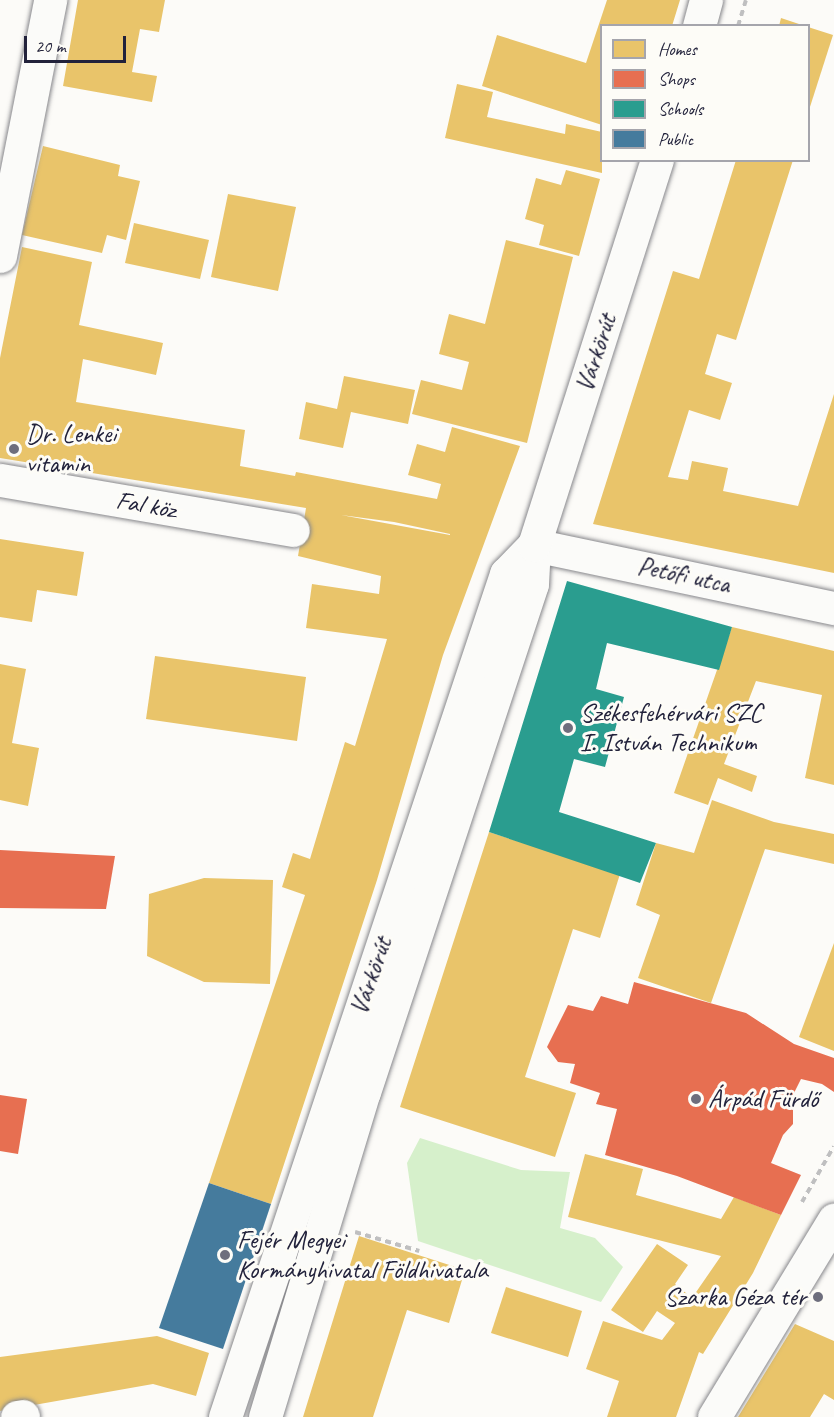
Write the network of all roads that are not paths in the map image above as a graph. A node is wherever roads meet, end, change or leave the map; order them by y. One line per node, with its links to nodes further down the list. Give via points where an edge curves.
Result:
1 (50, 0): 5 (street)
2 (706, 0): 3 (street)
3 (700, 24)
4 (656, 162): 8 (street, Várkörút)
5 (0, 256)
6 (0, 480): 7 (street, Fal köz)
7 (293, 530)
8 (534, 544): 9 (street, Petőfi utca); 11 (street, Várkörút, via 506,574); 12 (street, Várkörút, via 532,584 367,1083)
9 (834, 608)
10 (832, 1233): 13 (street)
11 (225, 1417)
12 (265, 1417)
13 (714, 1417)

